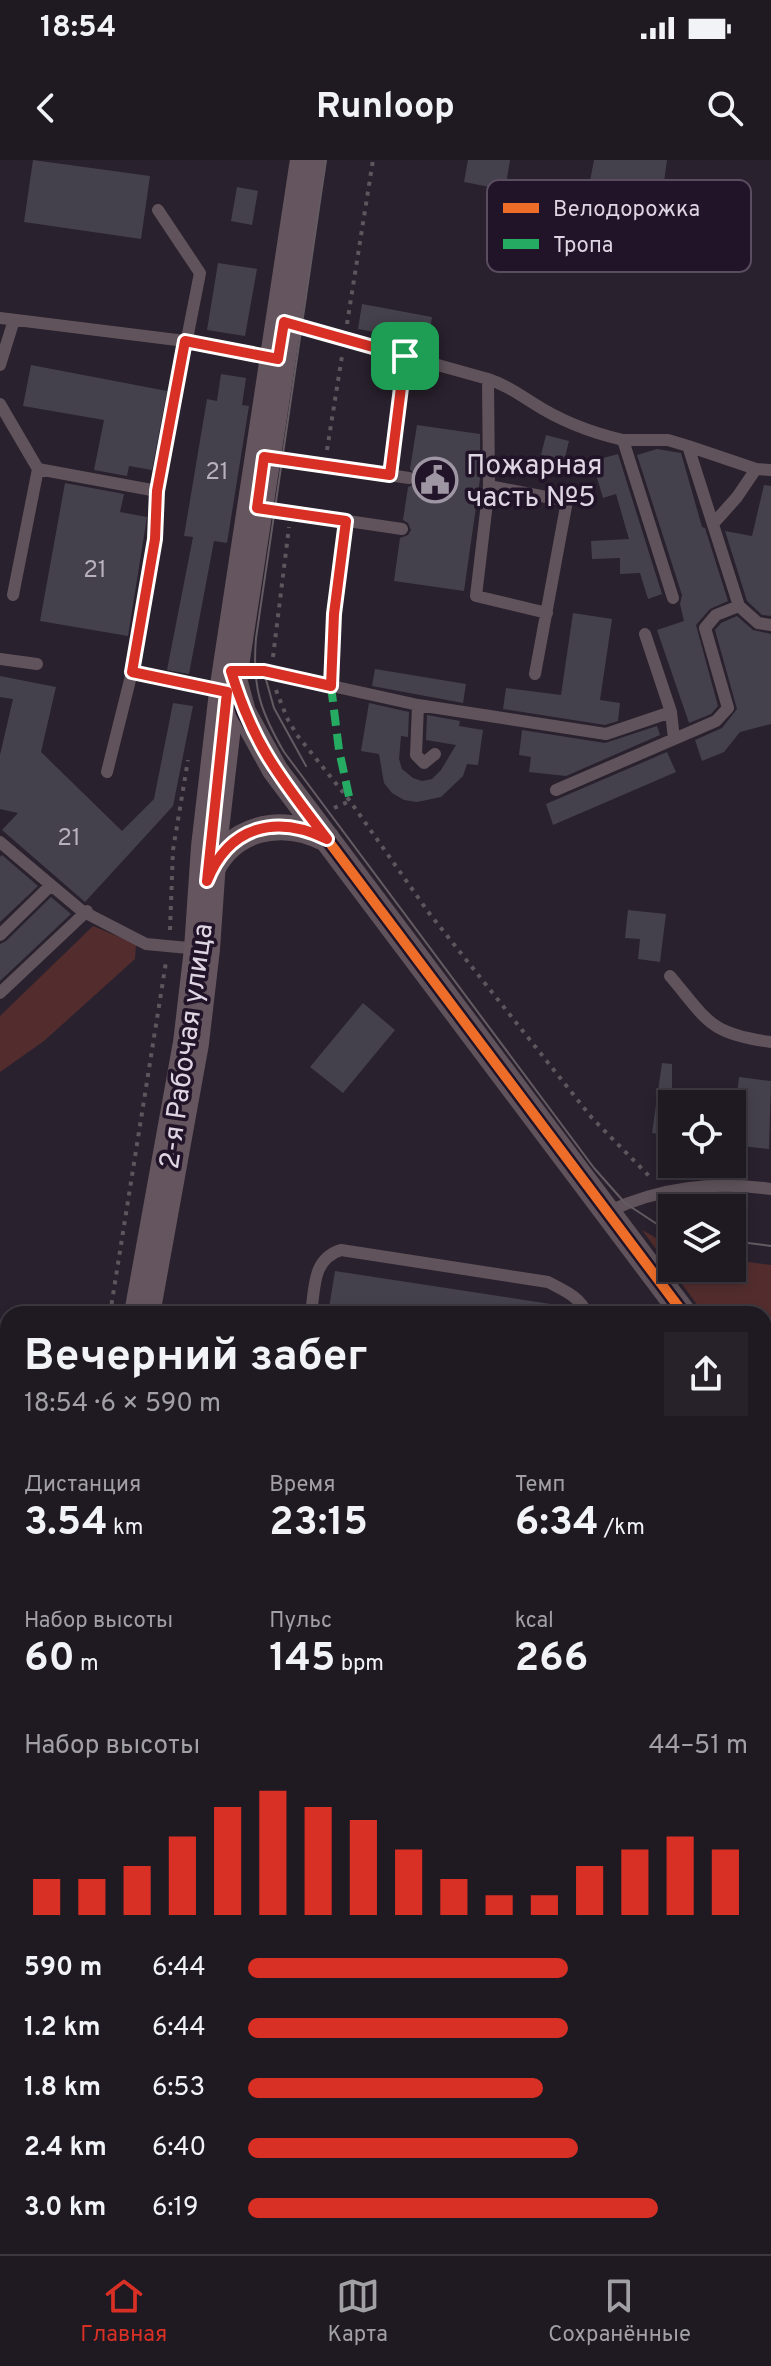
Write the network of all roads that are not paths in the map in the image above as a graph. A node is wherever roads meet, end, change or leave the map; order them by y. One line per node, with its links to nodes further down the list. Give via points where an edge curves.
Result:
1 (308, 160): 5 (main road, 2-я Рабочая улица)
2 (158, 210): 6 (lane, via 200,273)
3 (0, 318): 4 (lane)
4 (14, 320): 6 (lane); 8 (lane)
5 (284, 322): 7 (main road, 2-я Рабочая улица); 9 (lane)
6 (185, 341): 7 (lane); 19 (lane)
7 (278, 359): 13 (main road, 2-я Рабочая улица)
8 (0, 365)
9 (488, 379): 11 (lane, via 514,388 533,404); 18 (lane)
10 (0, 404): 14 (lane)
11 (623, 440): 12 (lane, via 668,440); 24 (lane)
12 (688, 446): 15 (lane); 21 (lane)
13 (264, 457): 17 (lane); 20 (main road, 2-я Рабочая улица)
14 (38, 469): 19 (lane); 23 (lane)
15 (756, 469): 16 (lane); 21 (lane)
16 (771, 470)
17 (409, 478)
18 (489, 486): 26 (lane, via 476,596); 26 (lane, via 567,501)
19 (157, 491): 31 (lane, via 155,539)
20 (274, 510): 22 (lane); 33 (main road, 2-я Рабочая улица)
21 (713, 524): 25 (lane)
22 (402, 529)
23 (13, 595)
24 (673, 598)
25 (739, 606): 27 (lane, via 758,623); 36 (lane, via 716,615 705,628 728,708 716,721)
26 (547, 613): 32 (lane)
27 (771, 625)
28 (645, 634): 35 (lane)
29 (0, 659): 30 (lane)
30 (37, 664)
31 (132, 672): 33 (lane); 38 (lane)
32 (535, 674)
33 (229, 682): 34 (lane, via 274,673); 40 (street, via 261,750); 42 (main road, 2-я Рабочая улица)
34 (418, 705): 35 (lane, via 606,734); 37 (lane, via 416,755 424,763)
35 (671, 712): 36 (lane)
36 (674, 739): 39 (lane)
37 (435, 754)
38 (107, 772)
39 (556, 790)
40 (327, 839): 42 (street, via 294,826 256,829 221,855); 52 (street)
41 (0, 842): 43 (lane)
42 (207, 881): 46 (main road, 2-я Рабочая улица)
43 (51, 885): 44 (lane); 45 (lane)
44 (87, 911): 46 (lane, via 146,944); 48 (lane)
45 (0, 935)
46 (185, 947): 53 (main road, 2-я Рабочая улица, via 191,1043)
47 (670, 976): 49 (lane, via 711,1025 737,1038)
48 (0, 993)
49 (771, 1042)
50 (771, 1175): 51 (lane)
51 (770, 1189): 52 (lane, via 707,1185 667,1190)
52 (607, 1212): 56 (street)
53 (143, 1306)
54 (312, 1306): 55 (lane, via 318,1264 341,1250 548,1282)
55 (583, 1306)
56 (678, 1306)

